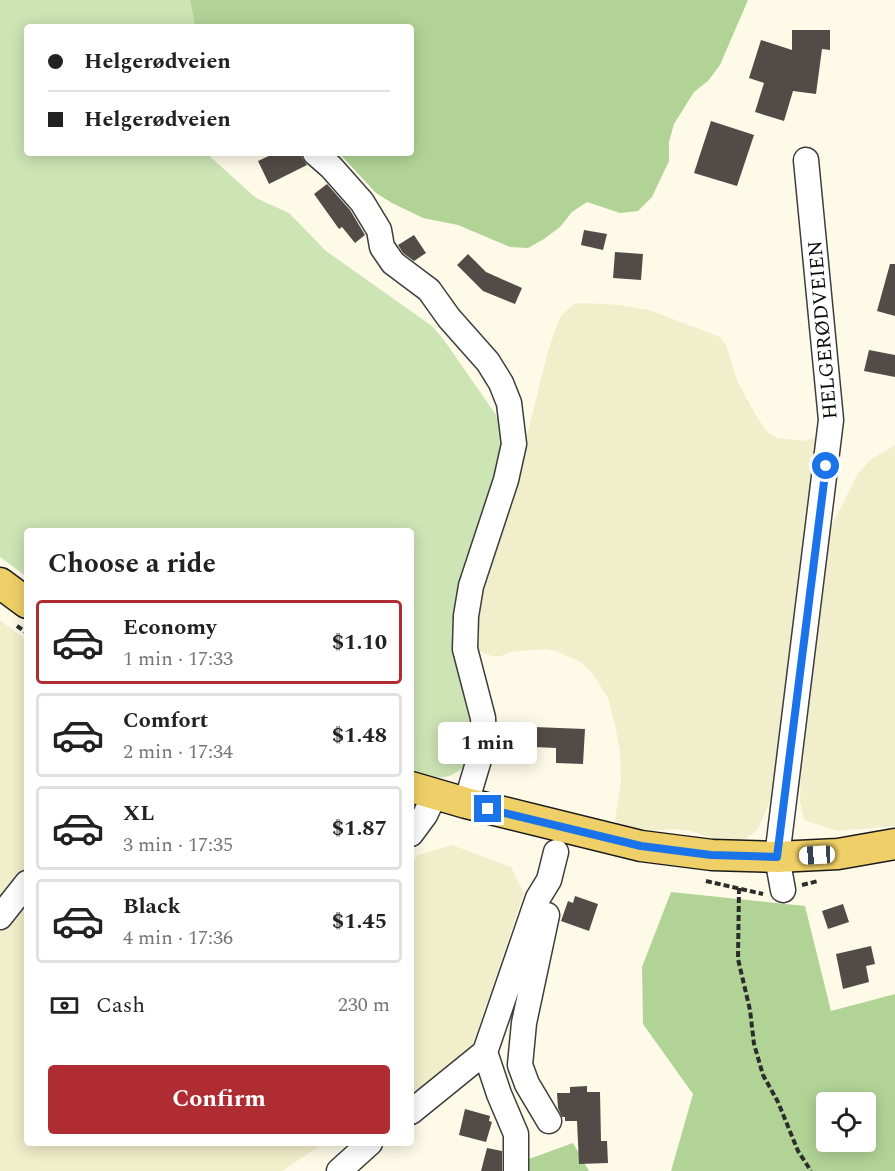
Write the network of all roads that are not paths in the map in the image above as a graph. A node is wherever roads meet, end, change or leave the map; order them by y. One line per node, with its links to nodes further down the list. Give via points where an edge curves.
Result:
1 (319, 156): 6 (street, via 362,202 393,263 429,290 488,362 509,403 514,444 507,480 471,586 466,616 465,650 483,718 484,743)
2 (806, 160): 10 (street, HELGERØDVEIEN, via 831,420)
3 (0, 583): 4 (main road)
4 (24, 601)
5 (423, 790): 6 (main road); 7 (street, via 425,815)
6 (466, 803): 10 (main road, via 641,846 711,855)
7 (414, 830)
8 (895, 844): 10 (main road, via 838,854)
9 (556, 852): 11 (street)
10 (777, 857): 13 (street, HELGERØDVEIEN)
11 (549, 880): 15 (street, via 538,898); 17 (street, via 548,908 520,1055 526,1084)
12 (24, 887): 14 (street)
13 (783, 890)
14 (0, 917)
15 (485, 1052): 16 (street); 20 (street, via 516,1134)
16 (414, 1110)
17 (549, 1121)
18 (367, 1146): 19 (street)
19 (339, 1171)
20 (516, 1171)

